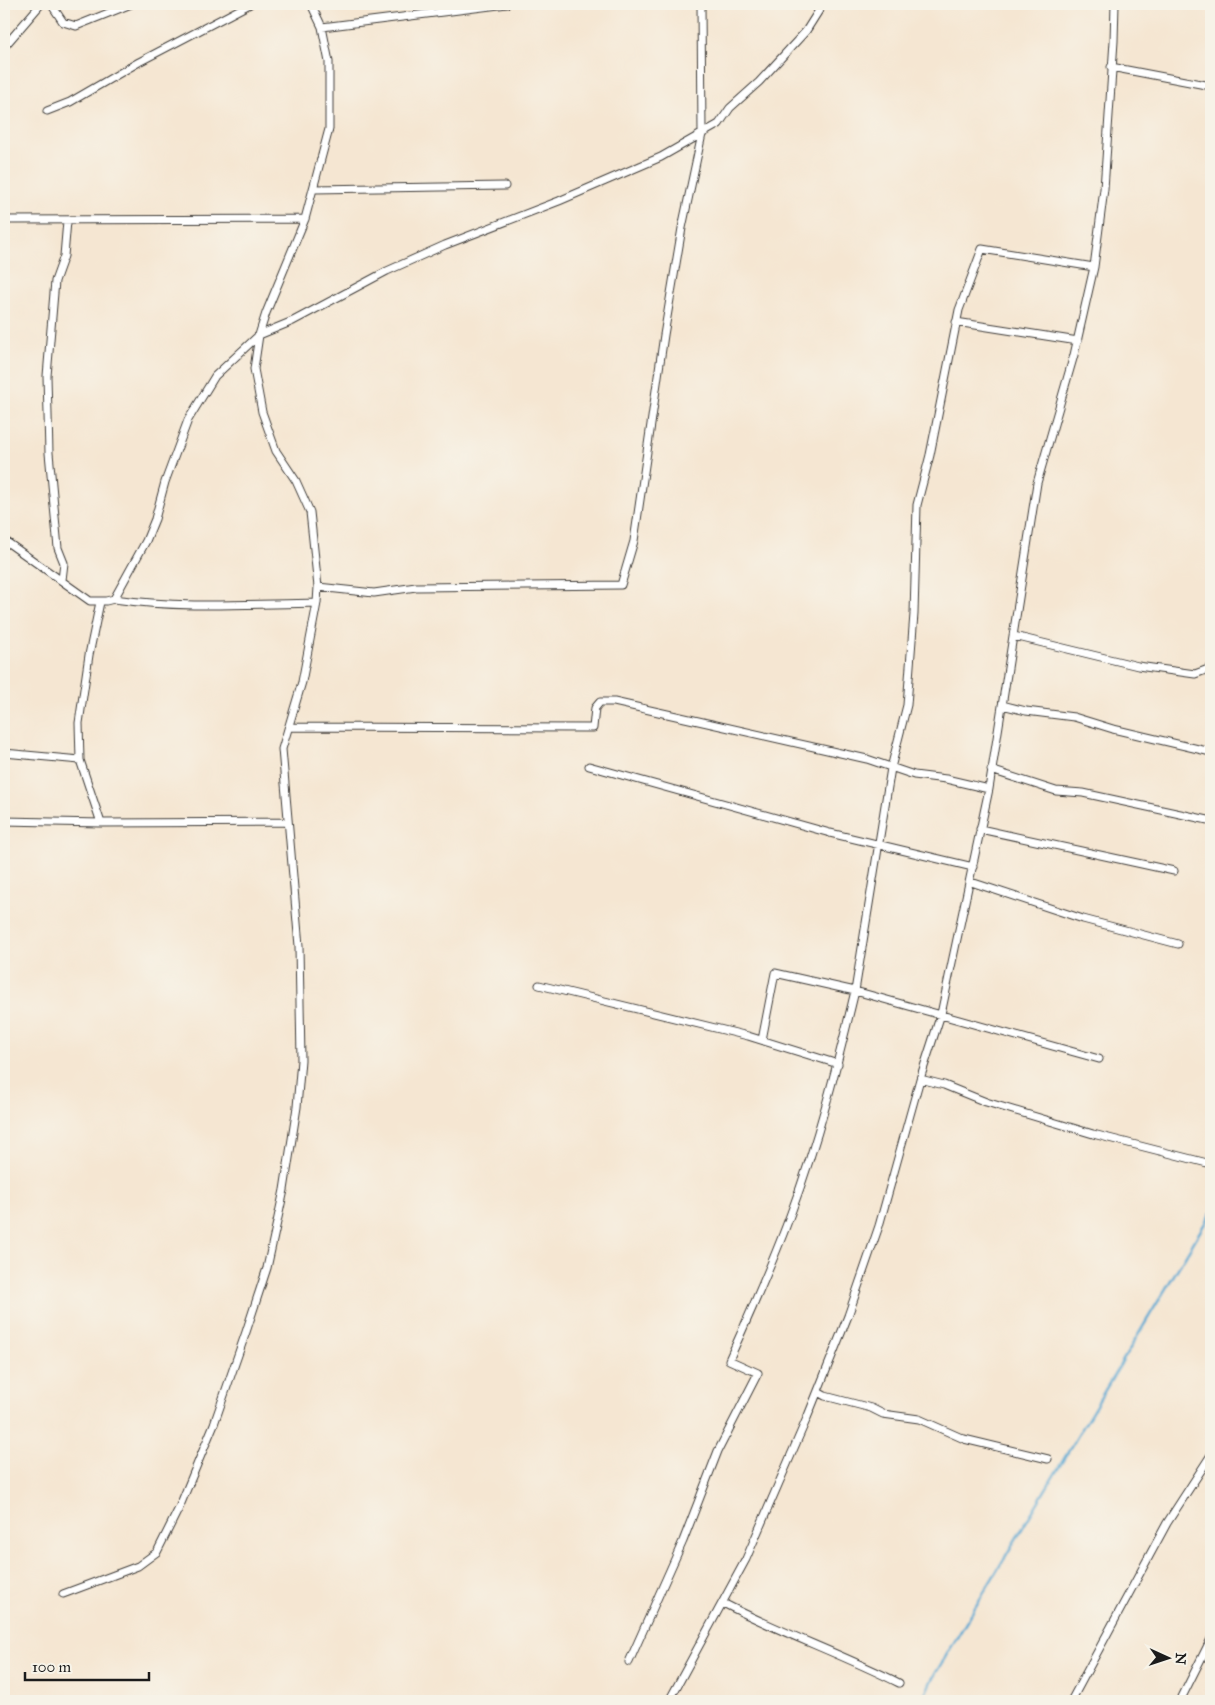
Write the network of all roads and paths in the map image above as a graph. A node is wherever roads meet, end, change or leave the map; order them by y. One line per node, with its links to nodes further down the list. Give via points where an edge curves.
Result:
1 (41, 4): 11 (street)
2 (51, 4): 3 (street, via 63,22 76,26)
3 (131, 4)
4 (250, 4): 14 (street, via 70,102)
5 (311, 4): 10 (street)
6 (507, 4): 10 (street)
7 (701, 4): 15 (street)
8 (824, 4): 15 (street, via 806,31 759,82 730,108 719,124)
9 (1115, 4): 12 (street)
10 (322, 28): 17 (street, via 329,62 329,129)
11 (4, 47)
12 (1111, 67): 13 (street); 21 (street, via 1104,189)
13 (1211, 86)
14 (47, 111)
15 (702, 134): 23 (street, via 662,158 619,177 445,244); 27 (street, via 665,328 634,541 621,585 416,587 374,593)
16 (505, 186): 17 (street)
17 (314, 189): 18 (street)
18 (305, 219): 20 (street); 23 (street)
19 (4, 220): 20 (street, via 40,218)
20 (67, 221): 26 (street, via 64,256 55,281 47,376 49,453 58,548 64,563)
21 (1094, 267): 22 (street, via 982,249); 24 (street)
22 (956, 322): 24 (street); 39 (street, via 917,505 909,681 901,735)
23 (259, 335): 27 (street, via 254,369 262,412 276,451 296,481 310,512); 28 (street, via 215,376 188,420 164,482 156,519)
24 (1078, 341): 31 (street, via 1037,482)
25 (4, 540): 26 (street)
26 (62, 580): 29 (street, via 82,597)
27 (318, 587): 30 (street)
28 (114, 599): 29 (street); 30 (street, via 196,606)
29 (100, 602): 37 (street, via 82,691 78,723)
30 (317, 603): 34 (street, via 302,682)
31 (1014, 636): 32 (street, via 1138,666 1195,674); 33 (street)
32 (1211, 668)
33 (1002, 705): 35 (street, via 1074,716 1113,729); 40 (street)
34 (289, 727): 39 (street, via 593,728 595,708 600,702 614,702 867,759); 44 (street, via 282,749)
35 (1211, 752)
36 (4, 753): 37 (street)
37 (80, 760): 45 (street)
38 (589, 766): 47 (street)
39 (891, 768): 41 (street, via 914,776 946,779); 47 (street)
40 (991, 770): 41 (street); 42 (street, via 1056,791 1083,793)
41 (989, 789): 46 (street)
42 (1208, 820)
43 (4, 821): 45 (street)
44 (288, 822): 45 (street); 63 (street, via 299,946 301,1060 298,1107 267,1268 199,1464 156,1552 138,1566)
45 (102, 823)
46 (980, 829): 48 (street); 49 (street)
47 (879, 845): 48 (street); 53 (street)
48 (973, 867): 50 (street)
49 (1174, 871)
50 (971, 882): 51 (street, via 1083,919); 54 (street)
51 (1178, 944)
52 (539, 985): 55 (street)
53 (856, 991): 54 (street); 55 (street, via 775,973); 57 (street)
54 (941, 1014): 56 (street); 58 (street)
55 (762, 1040): 57 (street)
56 (1099, 1059)
57 (838, 1064): 66 (street, via 792,1212 729,1360 758,1373 718,1451 683,1542)
58 (920, 1079): 59 (street, via 1093,1134); 60 (street, via 878,1226)
59 (1211, 1164)
60 (818, 1392): 62 (street, via 883,1414 918,1419 964,1439); 64 (street, via 746,1560)
61 (1211, 1455): 69 (street, via 1167,1522)
62 (1048, 1458)
63 (63, 1594)
64 (723, 1604): 67 (street); 68 (street)
65 (1211, 1638): 70 (street)
66 (630, 1662)
67 (900, 1683)
68 (669, 1701)
69 (1071, 1701)
70 (1180, 1701)

